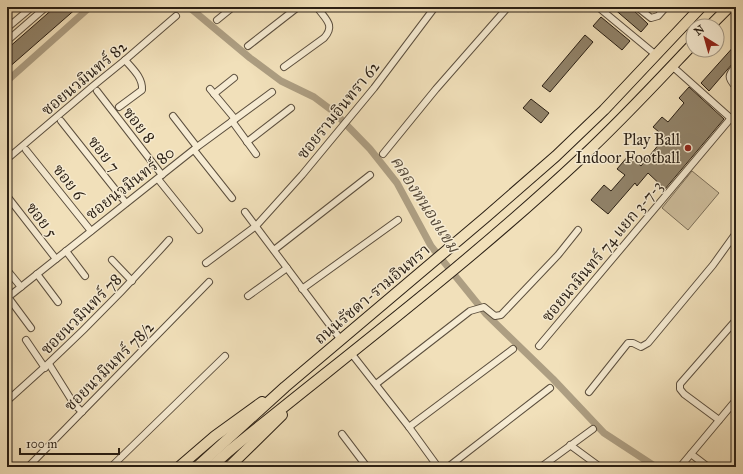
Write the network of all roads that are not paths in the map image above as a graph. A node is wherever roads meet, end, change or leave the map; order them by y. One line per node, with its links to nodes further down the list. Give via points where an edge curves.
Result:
1 (32, 7): 16 (street)
2 (46, 7): 17 (street)
3 (233, 7): 15 (street)
4 (298, 7): 18 (street)
5 (317, 7): 24 (street, via 329,23 328,33)
6 (435, 7): 48 (street, ซอยรามอินทรา 62, via 374,88 302,175)
7 (508, 7): 39 (street)
8 (598, 7): 20 (street)
9 (637, 7): 10 (street, via 651,18 658,16)
10 (666, 7)
11 (701, 7): 20 (main road, ถนนรัชดา-รามอินทรา)
12 (729, 7): 14 (main road)
13 (176, 16): 21 (street, ซอยนวมินทร์ 82)
14 (718, 18)
15 (217, 20)
16 (7, 28)
17 (7, 41)
18 (248, 46)
19 (685, 52): 22 (main road, ถนนรัชดา-รามอินทรา)
20 (656, 55): 75 (main road, ถนนรัชดา-รามอินทรา, via 580,134)
21 (125, 60): 29 (street, via 141,79 142,90); 40 (street, ซอยนวมินทร์ 82)
22 (672, 66): 33 (street); 78 (main road, ถนนรัชดา-รามอินทรา, via 579,160 456,268)
23 (736, 66): 26 (street, via 729,77)
24 (284, 67)
25 (234, 78): 32 (street, via 212,91)
26 (736, 86)
27 (97, 91): 42 (street, ซอย 8)
28 (272, 92): 32 (street, ซอยนวมินทร์ 80)
29 (119, 107)
30 (292, 108): 35 (street)
31 (173, 116): 36 (street)
32 (233, 120): 35 (street); 36 (street, ซอยนวมินทร์ 80)
33 (734, 120): 76 (street, ซอยนวมินทร์ 74 แยก 3-7-3)
34 (61, 121): 45 (street, ซอย 7)
35 (247, 142): 38 (street)
36 (195, 148): 42 (street, ซอยนวมินทร์ 80); 44 (street)
37 (26, 150): 51 (street, ซอย 6)
38 (256, 154)
39 (383, 154)
40 (7, 159)
41 (370, 175): 56 (street)
42 (160, 177): 45 (street, ซอยนวมินทร์ 80); 49 (street, ซอย 8)
43 (7, 196): 58 (street, ซอย 5)
44 (232, 198)
45 (126, 203): 51 (street, ซอยนวมินทร์ 80)
46 (245, 212): 48 (street)
47 (398, 220): 68 (street)
48 (254, 223): 56 (street); 60 (street, ซอยรามอินทรา 62)
49 (199, 230)
50 (578, 230): 81 (street, via 501,315 495,316 484,307 470,311)
51 (91, 231): 57 (street, ซอยนวมินทร์ 80)
52 (736, 233): 54 (street)
53 (169, 240): 65 (street, ซอยนวมินทร์ 78)
54 (730, 240): 55 (street); 85 (street, via 713,265 648,343 641,347 628,342)
55 (736, 245)
56 (274, 250): 61 (street)
57 (66, 251): 58 (street, ซอยนวมินทร์ 80); 64 (street)
58 (56, 260): 63 (street, ซอยนวมินทร์ 80)
59 (112, 260): 65 (street)
60 (206, 263)
61 (287, 268): 68 (street); 69 (street)
62 (7, 270): 67 (street)
63 (37, 274): 67 (street, ซอยนวมินทร์ 80); 71 (street)
64 (85, 276)
65 (132, 281): 80 (street, ซอยนวมินทร์ 78)
66 (209, 282): 88 (street, ซอยนวมินทร์ 78/2)
67 (21, 287): 70 (street, ซอยนวมินทร์ 80)
68 (302, 289): 75 (street)
69 (248, 296)
70 (7, 298): 73 (street)
71 (58, 302)
72 (736, 320): 89 (street, via 680,384 684,394)
73 (31, 328)
74 (26, 340): 80 (street)
75 (341, 340): 82 (main road, ถนนรัชดา-รามอินทรา)
76 (539, 346)
77 (513, 349): 90 (street)
78 (351, 353): 81 (street); 83 (main road, ถนนรัชดา-รามอินทรา)
79 (225, 356): 96 (street)
80 (47, 366): 87 (street, ซอยนวมินทร์ 78); 88 (street)
81 (376, 384): 90 (street)
82 (285, 387): 97 (main road, ถนนรัชดา-รามอินทรา, via 233,422); 98 (main road, ถนนรัชดา-รามอินทรา)
83 (307, 387): 99 (main road, ถนนรัชดา-รามอินทรา); 100 (main road, ถนนรัชดา-รามอินทรา)
84 (550, 388): 103 (street)
85 (589, 392)
86 (736, 400): 89 (street)
87 (7, 401)
88 (82, 412): 95 (street, ซอยนวมินทร์ 78/2)
89 (719, 420): 94 (street)
90 (409, 427): 102 (street)
91 (593, 429): 93 (street)
92 (342, 434): 101 (street)
93 (570, 445): 104 (street); 105 (street)
94 (691, 454): 106 (street); 107 (street)
95 (28, 467)
96 (111, 467)
97 (179, 467)
98 (197, 467)
99 (211, 467)
100 (229, 467)
101 (367, 467)
102 (438, 467)
103 (448, 467)
104 (541, 467)
105 (600, 467)
106 (680, 467)
107 (708, 467)

